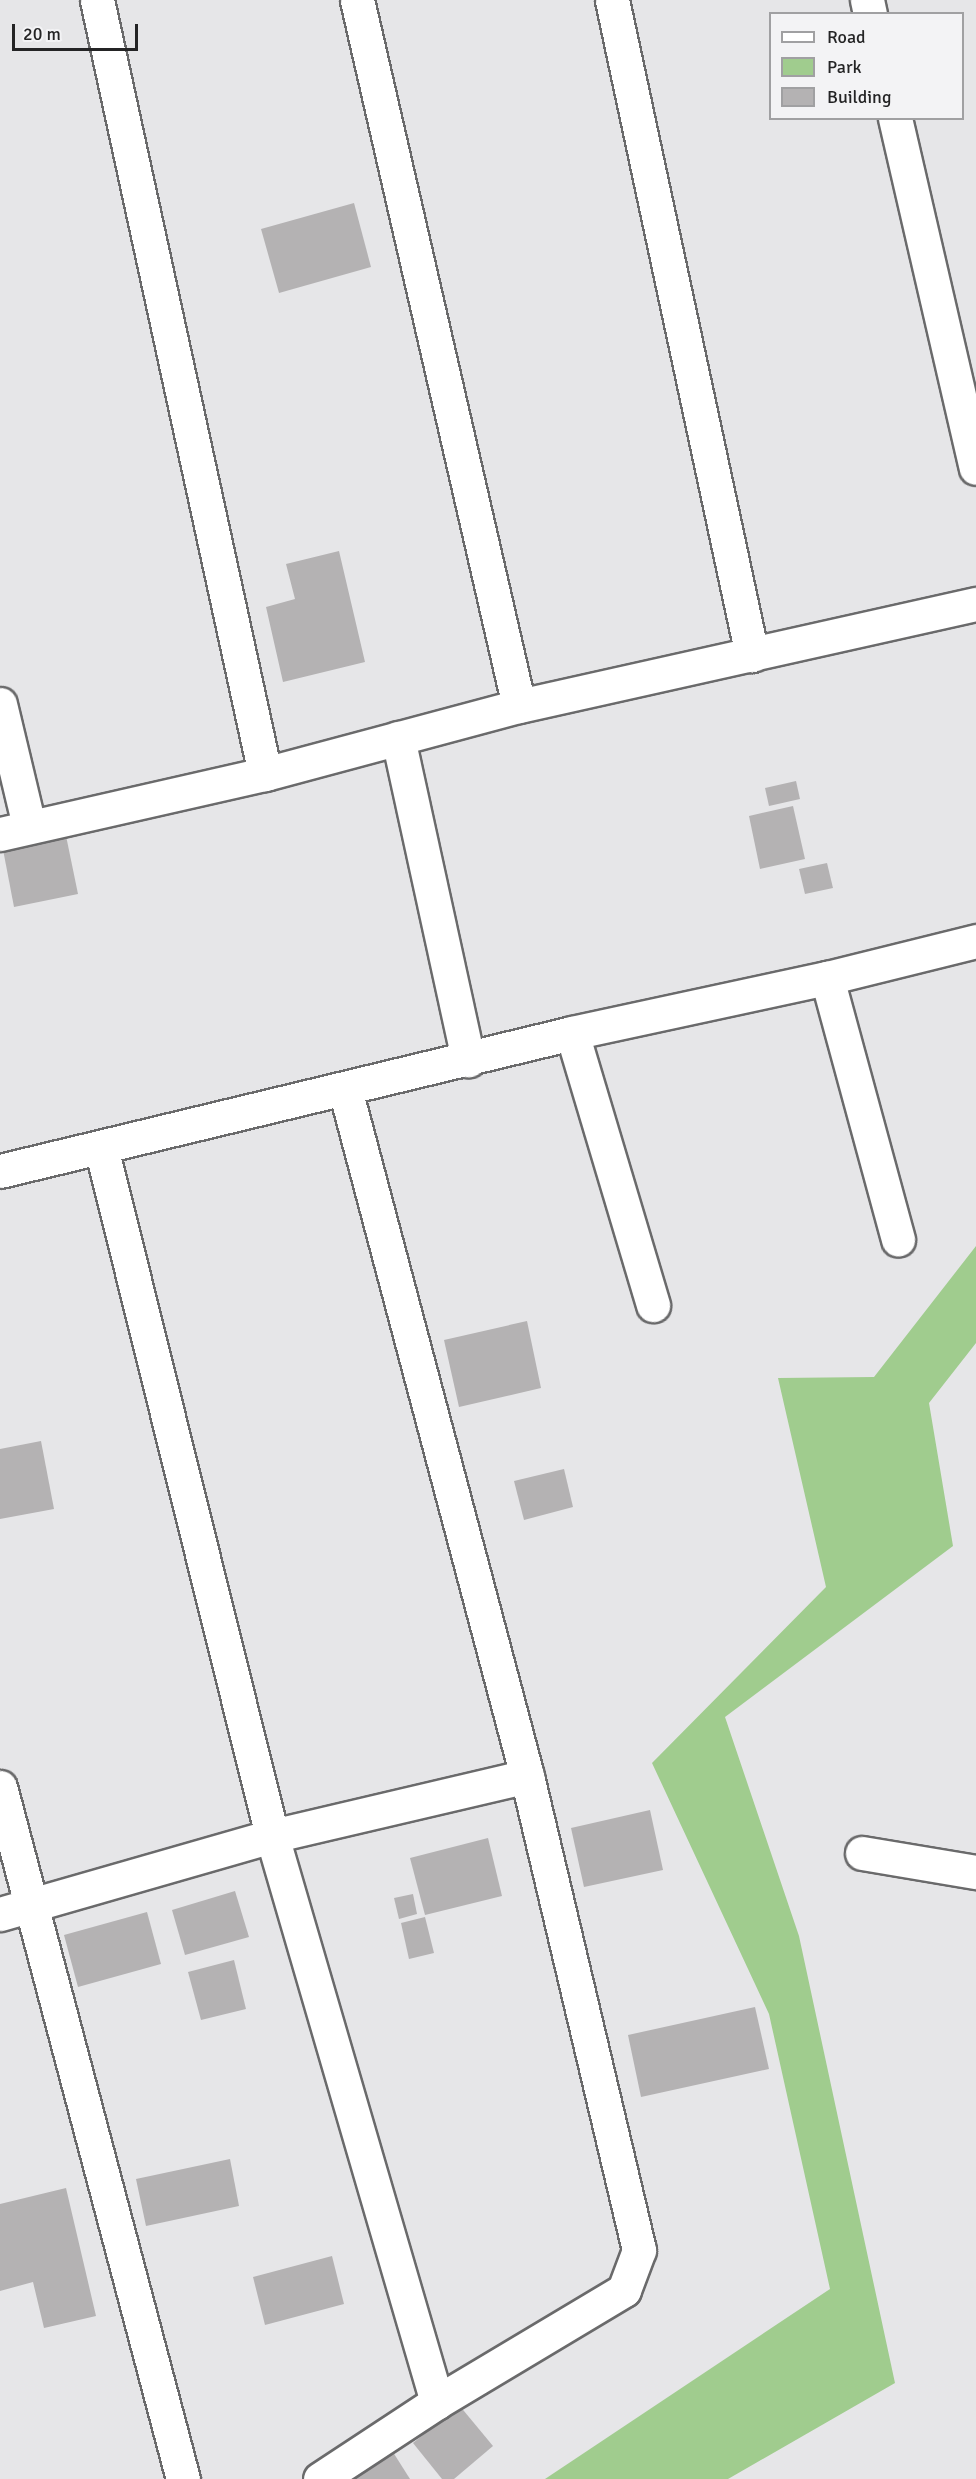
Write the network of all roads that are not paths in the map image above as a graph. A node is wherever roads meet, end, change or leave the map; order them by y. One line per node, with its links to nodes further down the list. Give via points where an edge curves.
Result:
1 (97, 0): 11 (street)
2 (357, 0): 9 (street)
3 (612, 0): 7 (street)
4 (895, 120): 5 (street)
5 (976, 468)
6 (976, 604): 7 (street)
7 (752, 655): 9 (street)
8 (0, 704): 12 (street)
9 (519, 706): 10 (street)
10 (398, 738): 11 (street); 16 (street)
11 (265, 774): 12 (street)
12 (14, 830)
13 (976, 940): 14 (street)
14 (827, 978): 15 (street); 20 (street)
15 (572, 1033): 16 (street); 21 (street)
16 (468, 1060): 17 (street)
17 (345, 1089): 18 (street); 22 (street)
18 (101, 1147): 19 (street); 24 (street)
19 (0, 1171)
20 (898, 1240)
21 (653, 1305)
22 (527, 1776): 24 (street); 28 (street, via 639,2250 624,2290)
23 (0, 1787): 27 (street)
24 (272, 1836): 27 (street); 28 (street)
25 (862, 1853): 26 (street)
26 (976, 1872)
27 (15, 1910): 29 (street)
28 (437, 2402): 30 (street)
29 (183, 2479)
30 (320, 2479)

